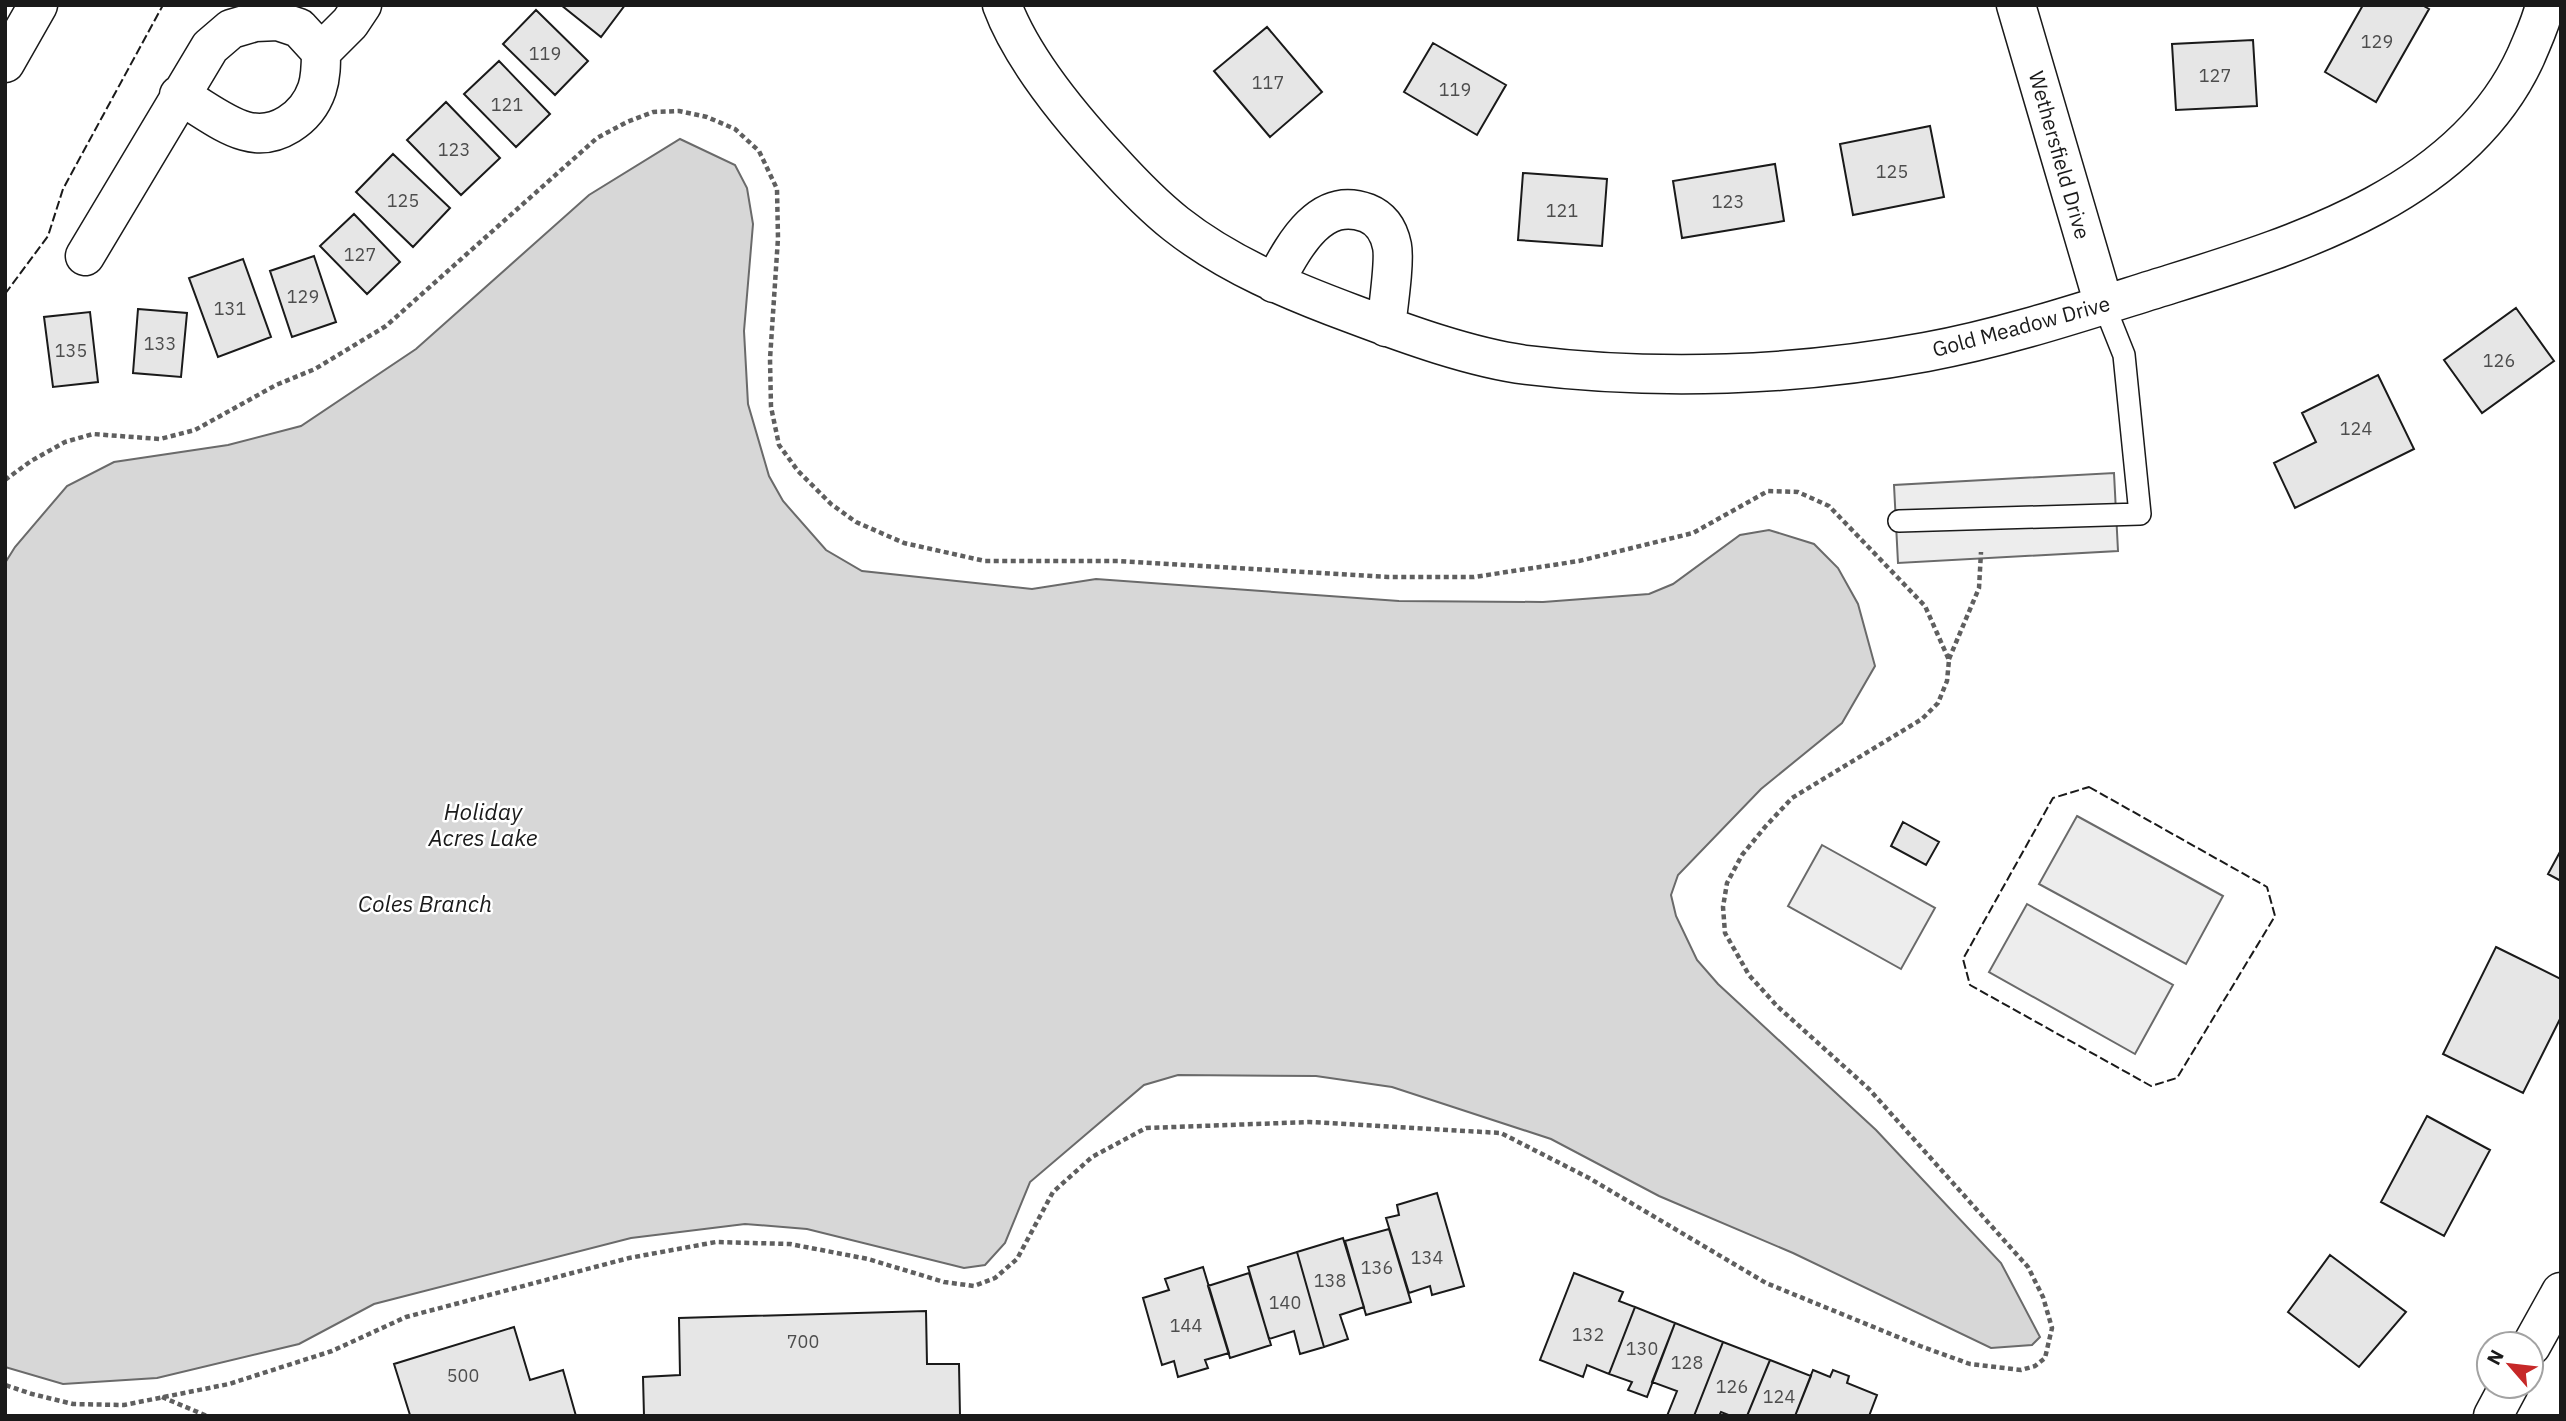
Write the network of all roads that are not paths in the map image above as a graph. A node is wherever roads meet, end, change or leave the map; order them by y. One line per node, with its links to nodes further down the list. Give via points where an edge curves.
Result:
1 (38, 5): 7 (street)
2 (362, 5): 6 (street)
3 (1002, 5): 10 (street, Gold Meadow Drive, via 1058,100 1136,188 1219,254)
4 (2016, 5): 11 (street, Wethersfield Drive)
5 (2545, 5): 11 (street, Gold Meadow Drive, via 2518,72 2497,106 2441,164 2379,203 2318,232)
6 (321, 52): 8 (street, via 299,28 278,21 231,29 210,47); 8 (street, via 317,90 293,122 280,130 264,134 244,131)
7 (5, 63)
8 (179, 94): 9 (street)
9 (85, 256)
10 (1274, 283): 12 (street, Gold Meadow Drive); 12 (street, via 1297,241 1324,215 1351,208 1371,215 1385,226 1393,247)
11 (2104, 305): 12 (street, Gold Meadow Drive, via 1927,352 1805,369 1713,373 1524,364); 13 (lane, via 2124,355 2140,514)
12 (1386, 327)
13 (1899, 521)
14 (2561, 1292): 15 (street)
15 (2540, 1330)
16 (2502, 1400): 17 (street)
17 (2493, 1416)

